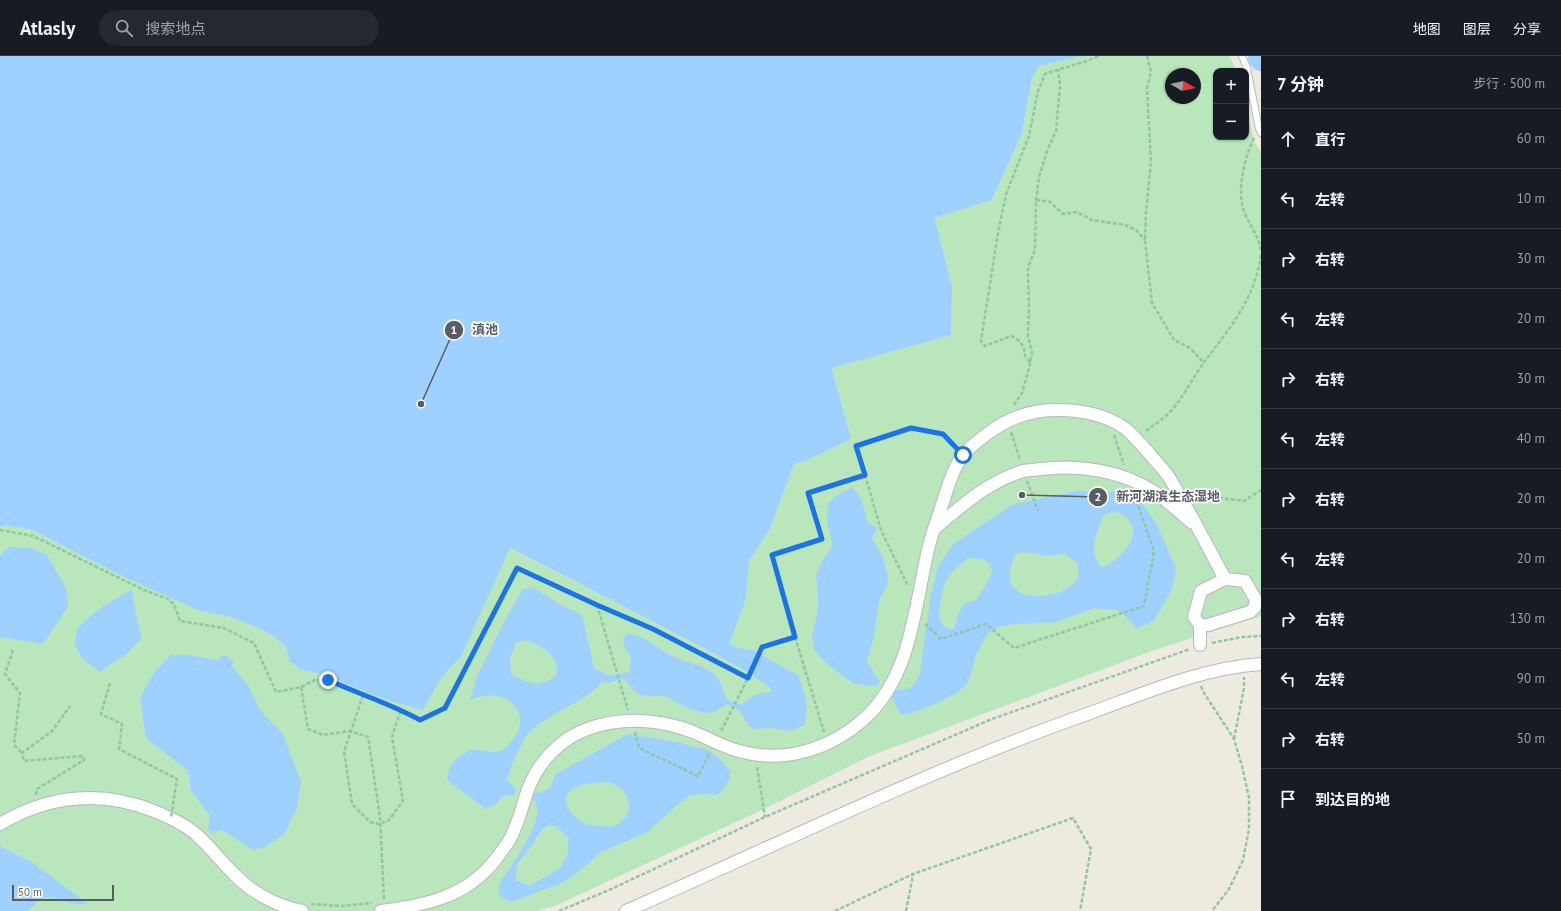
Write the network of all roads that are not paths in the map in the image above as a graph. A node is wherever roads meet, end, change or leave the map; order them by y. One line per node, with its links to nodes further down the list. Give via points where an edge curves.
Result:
1 (1242, 56): 2 (lane, via 1247,68)
2 (1260, 131)
3 (1198, 527): 4 (street, via 1155,493 1128,479 1099,470 1054,467 1024,471 995,484 972,497); 4 (street, via 1168,476 1126,429 1108,419 1069,410 1048,410 1008,420 959,451); 5 (street)
4 (934, 529): 10 (street, via 908,643 897,674 882,699 867,717 845,734 808,751 784,755 738,751 689,730 629,714 586,730 568,738 551,752 537,771 509,841 490,867 471,883 446,897 424,904)
5 (1225, 579): 6 (street, via 1201,591 1194,617); 6 (street, via 1244,581 1256,600 1255,607 1250,612 1208,625)
6 (1200, 625): 7 (street)
7 (1200, 646)
8 (1261, 664): 12 (street, via 1197,676 1035,732 831,818)
9 (0, 824): 11 (street, via 38,806 64,800 91,798 120,800 174,812 234,875 260,895 288,908)
10 (385, 906)
11 (303, 907)
12 (626, 911)

